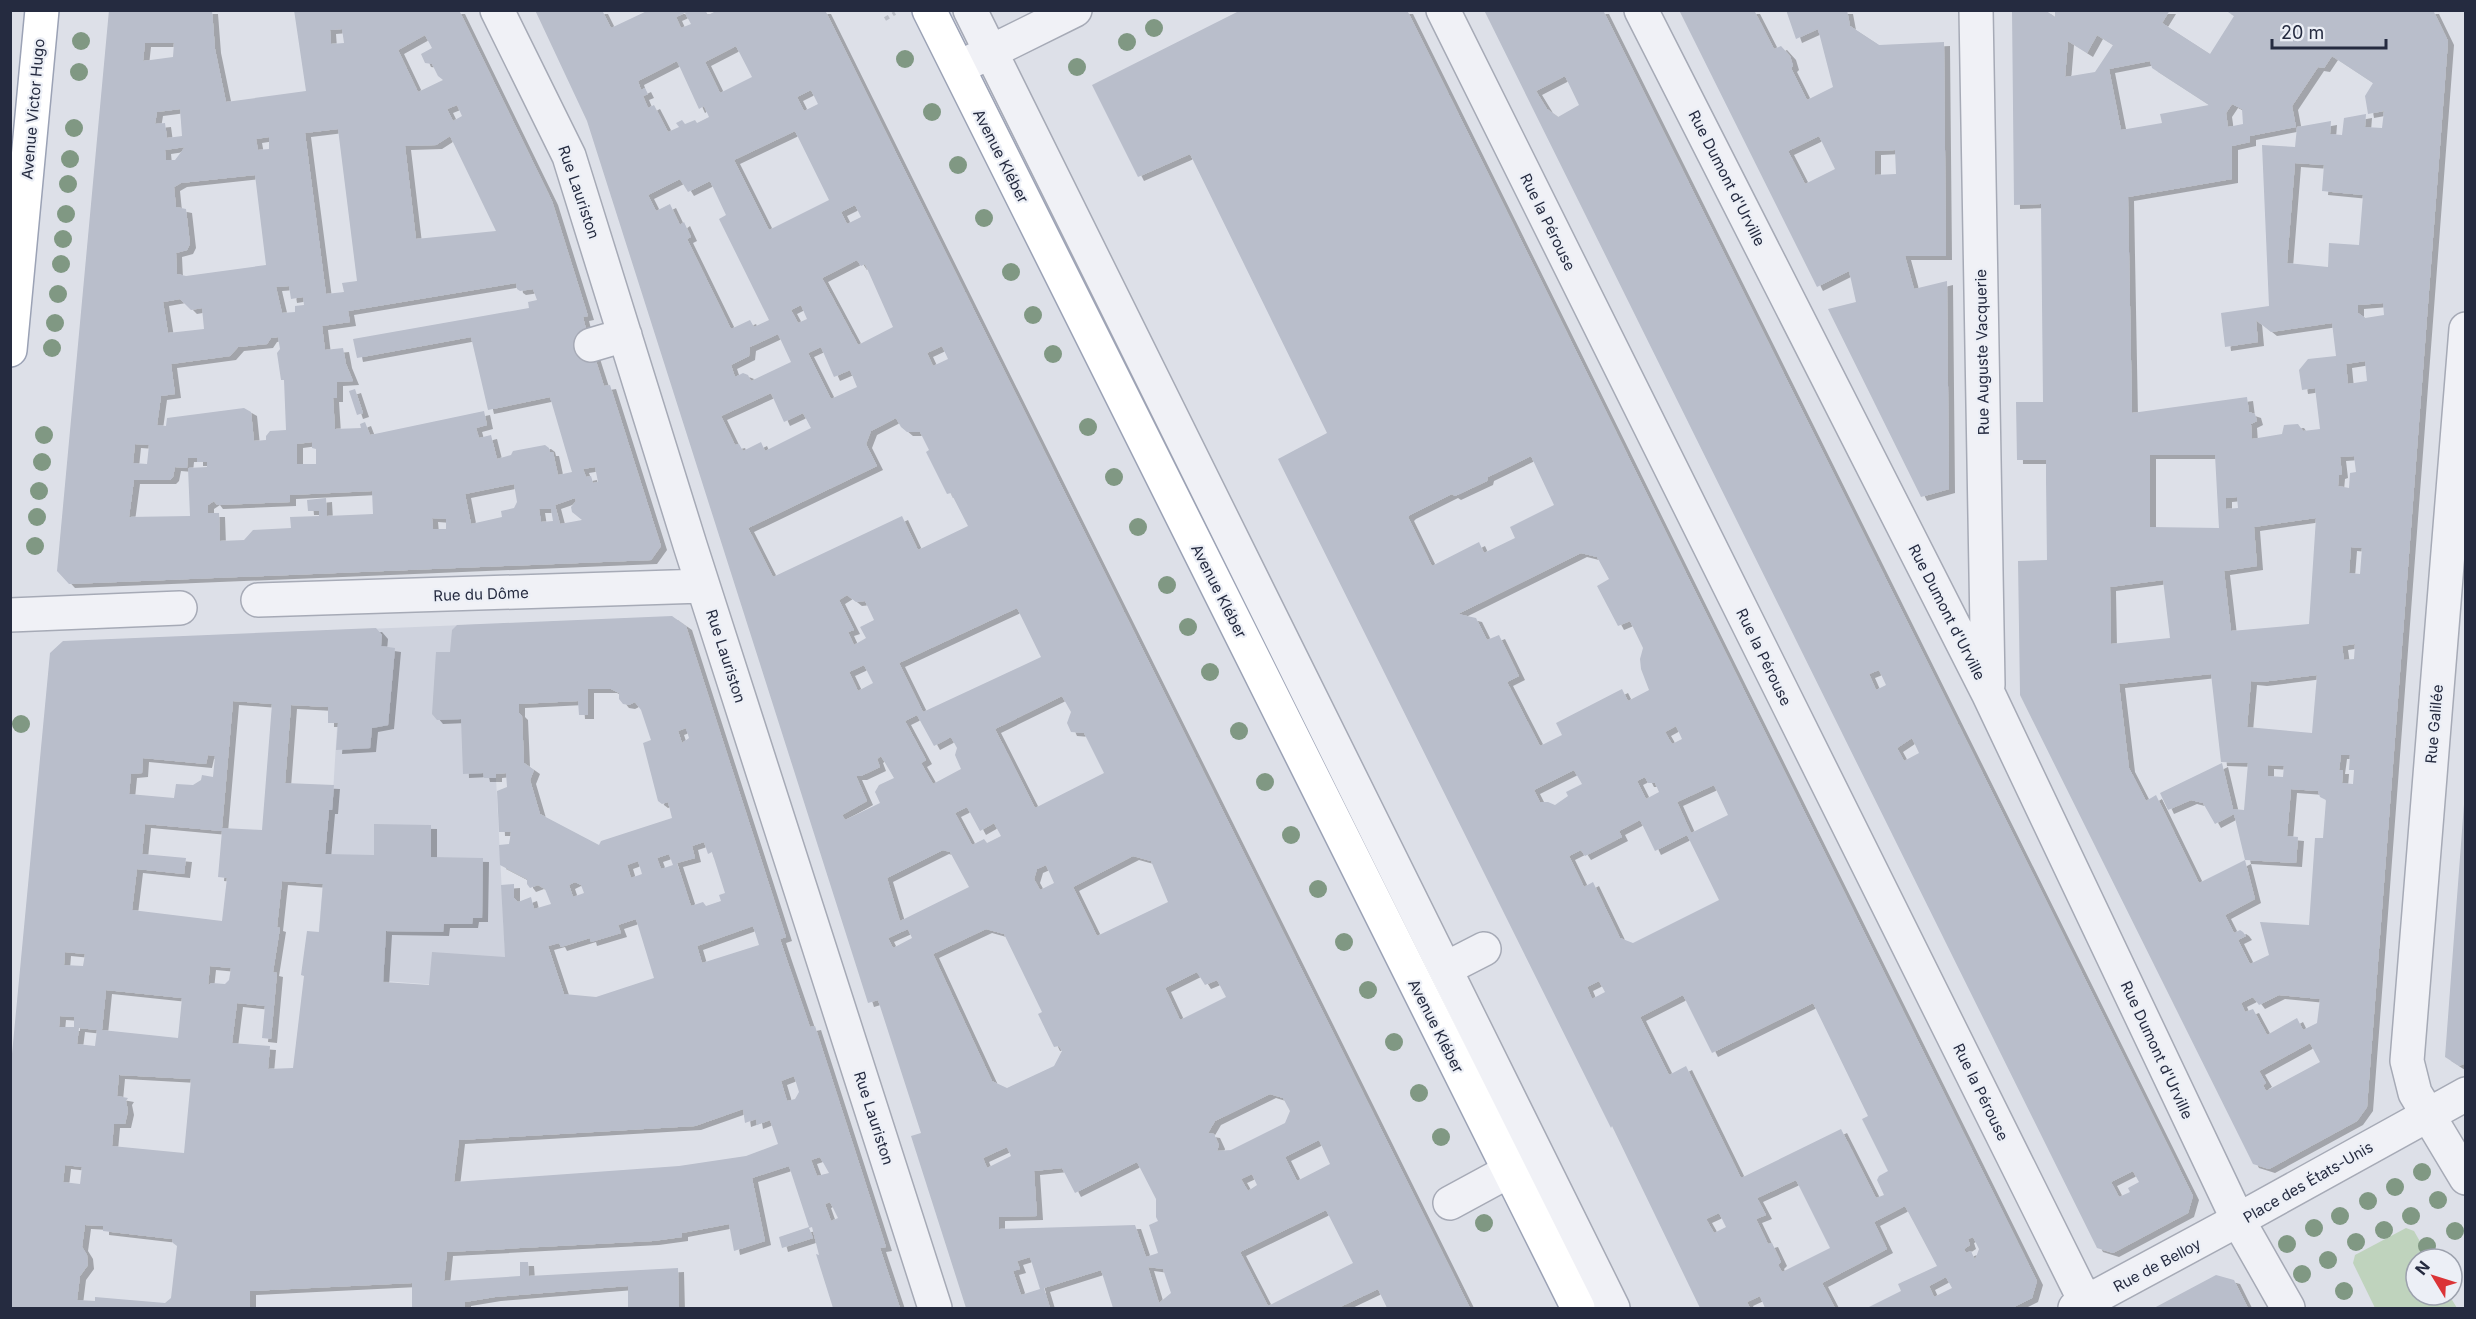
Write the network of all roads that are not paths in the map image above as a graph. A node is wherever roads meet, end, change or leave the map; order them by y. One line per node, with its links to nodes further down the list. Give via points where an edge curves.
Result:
1 (42, 10): 14 (main road, Avenue Victor Hugo)
2 (497, 10): 12 (street, Rue Lauriston, via 569,156)
3 (929, 10): 10 (main road, Avenue Kléber)
4 (970, 10): 9 (street)
5 (1075, 10): 9 (street)
6 (1443, 10): 28 (street, Rue la Pérouse)
7 (1641, 10): 19 (street, Rue Dumont d'Urville)
8 (1976, 10): 19 (street, Rue Auguste Vacquerie)
9 (990, 51): 10 (street); 21 (street)
10 (958, 69): 24 (main road, Avenue Kléber)
11 (2466, 329): 23 (street, Rue Galilée, via 2407,1061 2415,1093)
12 (625, 335): 13 (street); 15 (street, Rue Lauriston)
13 (591, 345)
14 (10, 350)
15 (704, 586): 16 (street, Rue du Dôme); 29 (street, Rue Lauriston)
16 (258, 600)
17 (180, 608): 18 (street)
18 (10, 615)
19 (1988, 693): 27 (street, Rue Dumont d'Urville)
20 (1484, 949): 21 (street)
21 (1445, 969): 31 (street)
22 (2466, 1094): 23 (street, Place des États-Unis)
23 (2428, 1114): 25 (street, Rue Galilée); 27 (street, Place des États-Unis)
24 (1509, 1171): 26 (street); 30 (main road, Avenue Kléber)
25 (2466, 1178)
26 (1450, 1203)
27 (2238, 1220): 28 (street, Rue de Belloy); 32 (street, Place des États-Unis)
28 (2081, 1306)
29 (935, 1308)
30 (1578, 1308)
31 (1612, 1308)
32 (2288, 1308)

